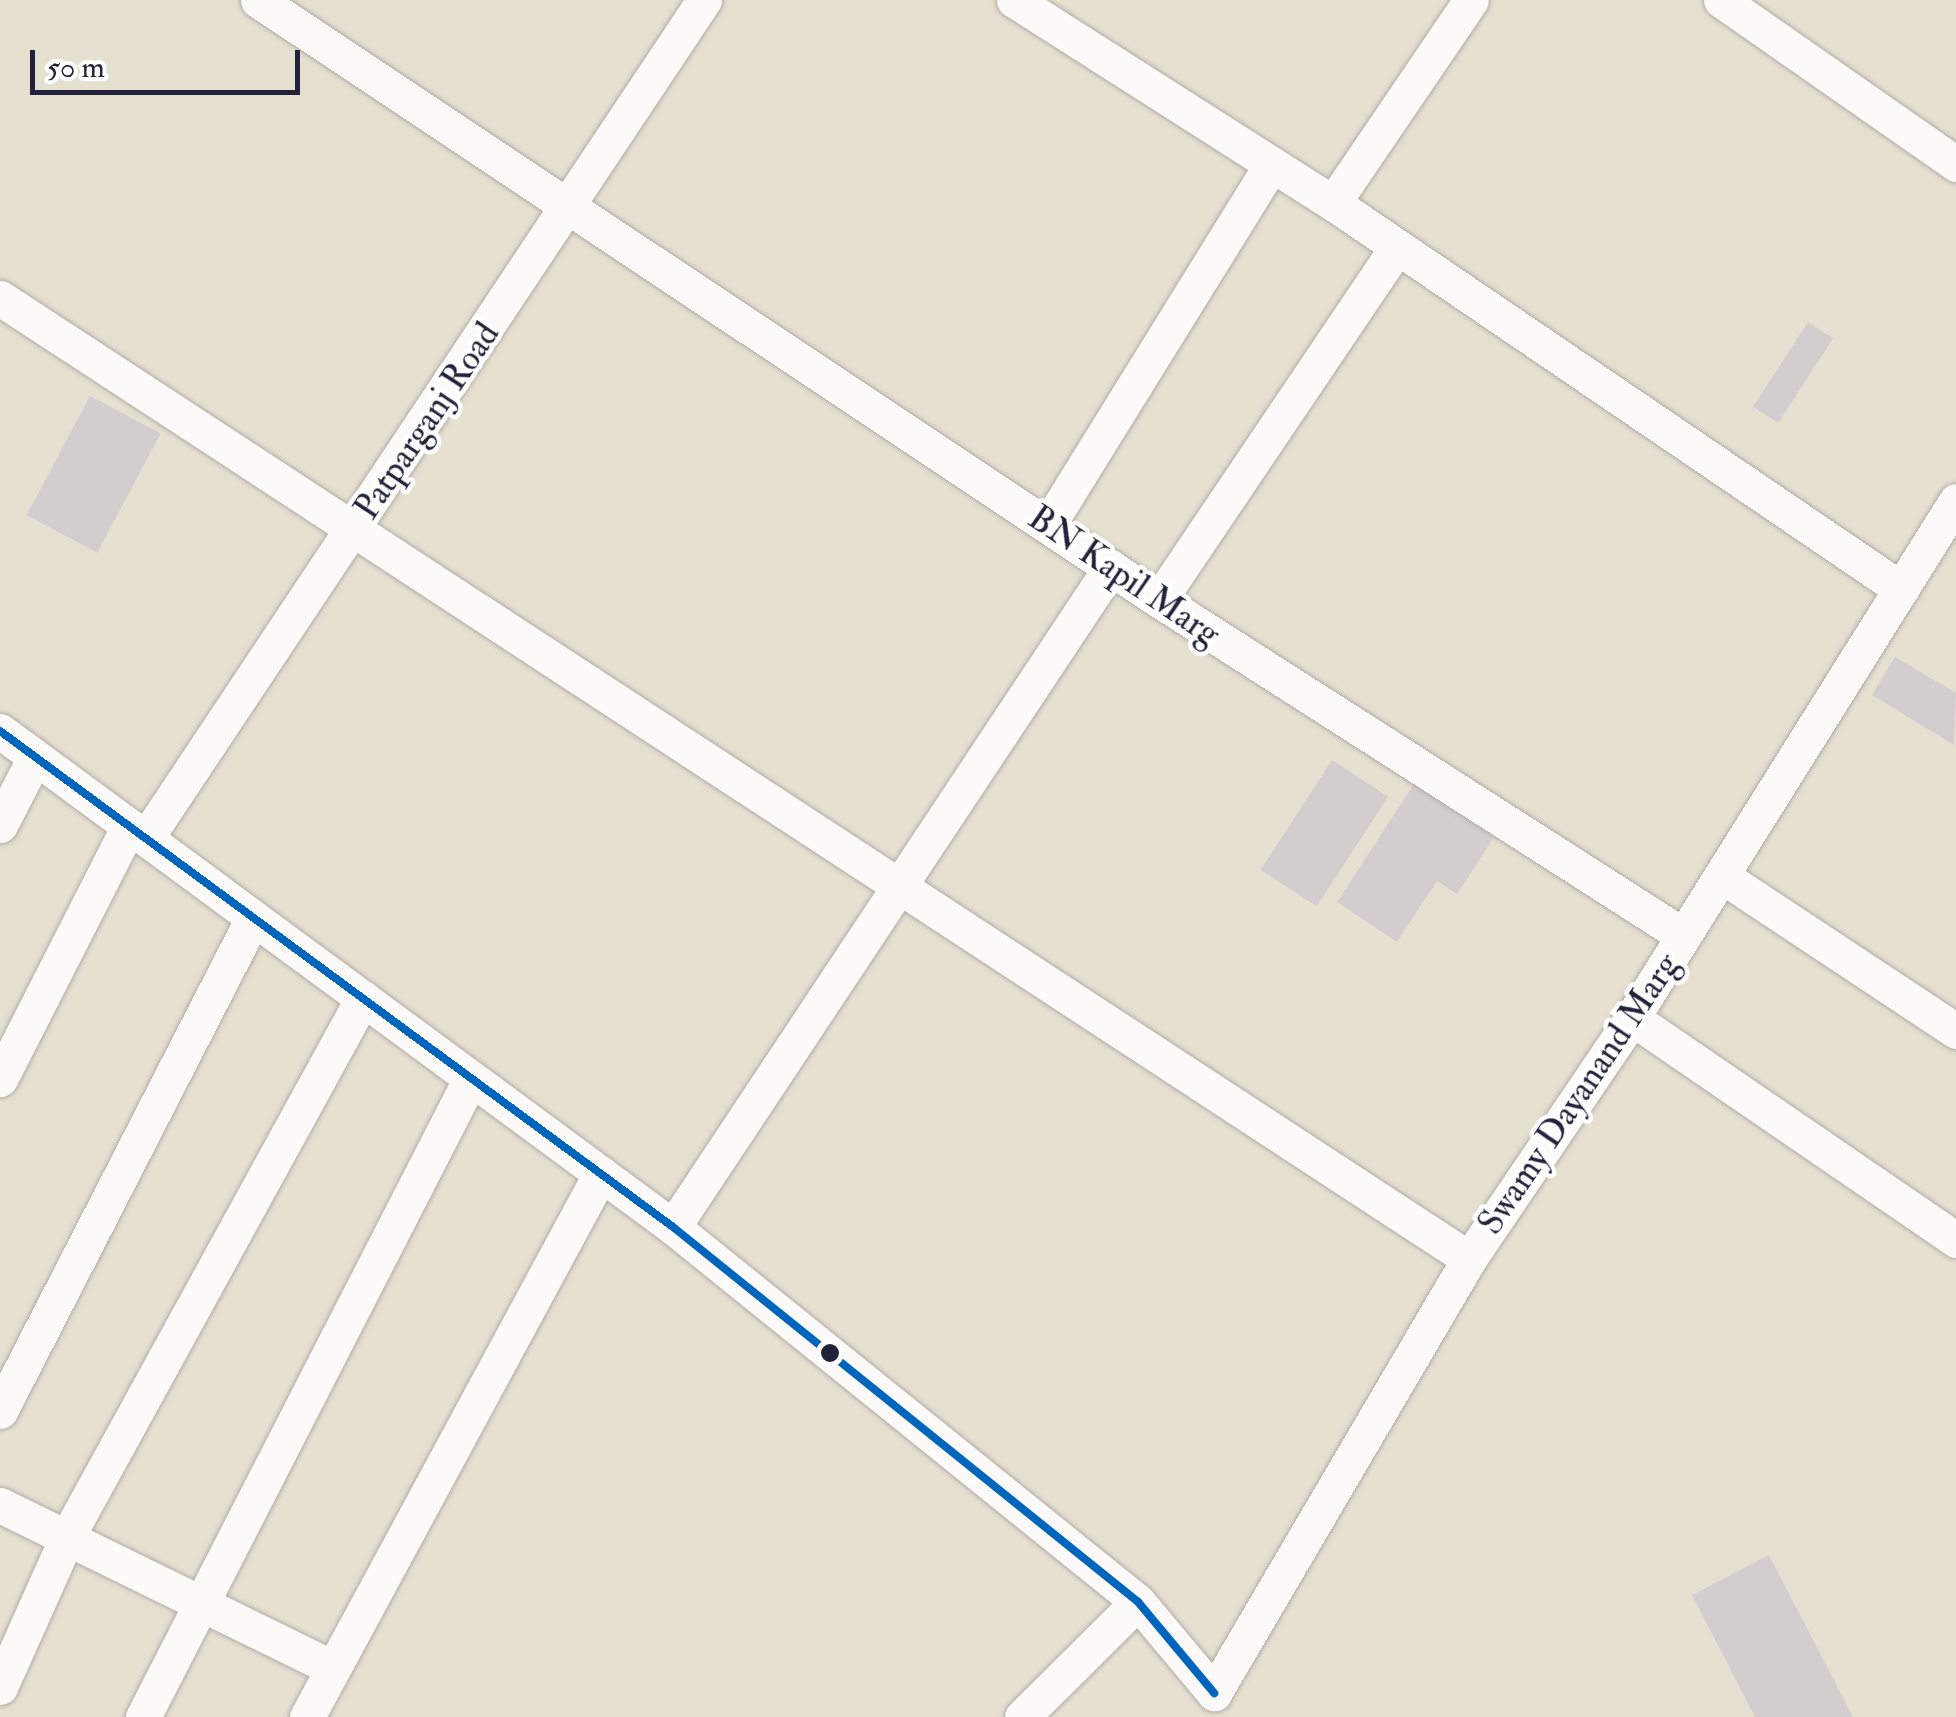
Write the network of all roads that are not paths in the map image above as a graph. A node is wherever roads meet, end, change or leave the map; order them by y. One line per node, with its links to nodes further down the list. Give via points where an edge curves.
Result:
1 (258, 0): 9 (street, BN Kapil Marg)
2 (704, 0): 9 (street, Patparganj Road)
3 (1014, 0): 7 (street)
4 (1471, 0): 8 (street)
5 (1721, 0): 6 (street)
6 (1956, 164)
7 (1270, 166): 8 (street); 13 (street)
8 (1333, 202): 10 (street)
9 (568, 209): 13 (street, BN Kapil Marg); 14 (street, Patparganj Road)
10 (1397, 247): 16 (street); 17 (street)
11 (0, 298): 14 (street)
12 (1956, 501): 16 (street, Swamy Dayanand Marg)
13 (1048, 525): 15 (street, BN Kapil Marg)
14 (354, 530): 21 (street, Patparganj Road); 23 (street)
15 (1111, 567): 17 (street, BN Kapil Marg); 23 (street)
16 (1901, 589): 22 (street, Swamy Dayanand Marg)
17 (1159, 600): 25 (street, BN Kapil Marg)
18 (0, 731): 19 (street)
19 (34, 757): 20 (street); 21 (street)
20 (0, 826)
21 (138, 832): 24 (street); 30 (street, Patparganj Road)
22 (1722, 876): 25 (street, Swamy Dayanand Marg); 28 (street)
23 (902, 884): 32 (street); 34 (street)
24 (253, 918): 26 (street); 35 (street)
25 (1684, 936): 27 (street, Swamy Dayanand Marg)
26 (362, 998): 29 (street); 37 (street)
27 (1632, 1018): 33 (street); 34 (street, Swamy Dayanand Marg)
28 (1956, 1031)
29 (472, 1078): 31 (street); 39 (street)
30 (0, 1079)
31 (602, 1174): 32 (street); 40 (street)
32 (673, 1226): 38 (street)
33 (1956, 1240)
34 (1469, 1258): 42 (street, Swamy Dayanand Marg)
35 (0, 1411)
36 (0, 1505): 37 (street)
37 (67, 1537): 39 (street); 41 (street)
38 (1138, 1602): 42 (street); 45 (street)
39 (202, 1604): 40 (street); 43 (street)
40 (332, 1668): 44 (street)
41 (0, 1687)
42 (1214, 1705)
43 (143, 1717)
44 (307, 1717)
45 (1022, 1717)

